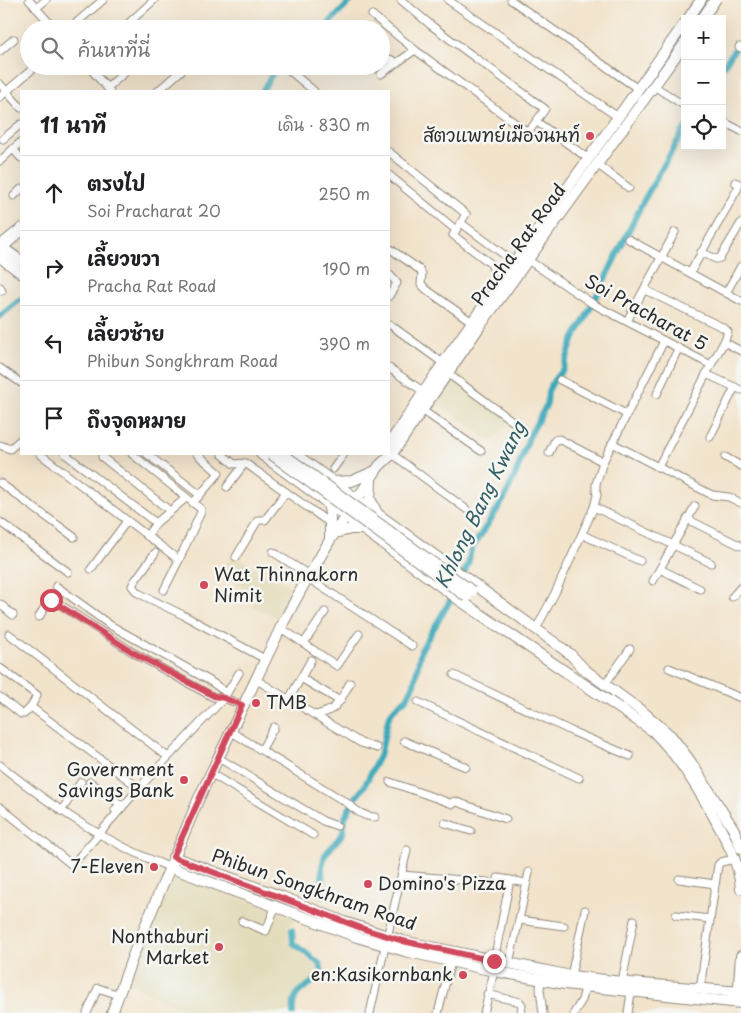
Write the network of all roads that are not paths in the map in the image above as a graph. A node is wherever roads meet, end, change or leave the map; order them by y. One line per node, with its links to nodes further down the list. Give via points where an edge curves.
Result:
1 (29, 0): 10 (street)
2 (46, 0): 10 (street)
3 (103, 0): 15 (street)
4 (154, 0): 16 (street)
5 (401, 0): 41 (street, via 543,108 545,111)
6 (448, 0): 40 (street)
7 (511, 0): 32 (street)
8 (701, 0): 12 (main road)
9 (715, 0): 13 (main road)
10 (36, 8): 14 (street)
11 (372, 15): 17 (street)
12 (691, 15)
13 (705, 15)
14 (47, 20)
15 (80, 20)
16 (132, 20)
17 (378, 20)
18 (681, 29): 32 (main road, Pracha Rat Road)
19 (390, 30): 22 (street)
20 (14, 39): 23 (street)
21 (681, 49): 31 (main road, Pracha Rat Road)
22 (414, 50): 24 (street, via 397,63); 41 (street, via 526,131)
23 (0, 51)
24 (390, 59)
25 (25, 75): 36 (street)
26 (96, 75): 33 (street)
27 (123, 75): 33 (street)
28 (176, 75): 34 (street)
29 (294, 75): 35 (street)
30 (0, 84): 36 (street)
31 (654, 86): 38 (street); 52 (main road, Pracha Rat Road)
32 (638, 88): 40 (main road, Pracha Rat Road)
33 (109, 90)
34 (159, 90)
35 (313, 90)
36 (6, 91): 37 (street); 39 (street)
37 (0, 97)
38 (683, 105)
39 (20, 107)
40 (618, 117): 50 (main road, Pracha Rat Road)
41 (537, 122): 50 (street)
42 (726, 123): 44 (street)
43 (20, 125): 45 (street)
44 (741, 131)
45 (3, 139)
46 (20, 143): 47 (street)
47 (13, 149): 49 (street); 51 (street)
48 (390, 153): 59 (street, via 466,214)
49 (20, 157)
50 (589, 159): 70 (main road, Pracha Rat Road)
51 (0, 161)
52 (598, 165): 55 (street); 69 (main road, Pracha Rat Road)
53 (390, 176): 59 (street)
54 (735, 182): 66 (street, via 739,184 738,188)
55 (629, 188)
56 (20, 190): 57 (street)
57 (14, 196)
58 (741, 223): 66 (street, via 720,258)
59 (458, 227): 70 (street); 75 (street, via 453,236)
60 (20, 228): 64 (street)
61 (675, 232): 67 (street)
62 (20, 234): 64 (street)
63 (628, 239): 67 (street)
64 (1, 249): 68 (main road); 72 (main road)
65 (390, 249): 81 (street, via 420,270 421,284 426,290)
66 (702, 252): 73 (street)
67 (662, 257): 73 (street); 76 (street)
68 (20, 260)
69 (528, 260): 80 (street, Soi Pracharat 5, via 591,302); 91 (main road, Pracha Rat Road)
70 (514, 262): 75 (main road, Pracha Rat Road)
71 (741, 266): 77 (street)
72 (20, 272)
73 (690, 273): 77 (street)
74 (390, 275): 78 (street, via 398,283)
75 (504, 276): 81 (main road, Pracha Rat Road)
76 (644, 290): 80 (street); 84 (street, via 724,328 728,332)
77 (726, 293): 79 (street)
78 (390, 295)
79 (741, 301)
80 (627, 321): 83 (street, Soi Pracharat 5)
81 (472, 322): 87 (main road, Pracha Rat Road)
82 (390, 325): 87 (street)
83 (664, 341): 85 (street, Soi Pracharat 5); 99 (street)
84 (724, 342): 86 (street); 88 (street)
85 (678, 349): 88 (street, Soi Pracharat 5); 97 (street)
86 (741, 351)
87 (443, 363): 96 (main road, Pracha Rat Road)
88 (711, 365): 92 (street, Soi Pracharat 5)
89 (0, 368): 94 (street)
90 (390, 369): 96 (street)
91 (447, 373): 98 (main road, Pracha Rat Road); 100 (street)
92 (706, 374): 95 (street, Soi Pracharat 5); 127 (street)
93 (560, 380): 99 (street)
94 (20, 382)
95 (738, 388): 102 (street)
96 (424, 392): 101 (main road, Pracha Rat Road)
97 (657, 394)
98 (422, 410): 106 (main road, Pracha Rat Road); 107 (street)
99 (626, 414): 104 (street)
100 (522, 428)
101 (392, 431)
102 (710, 437)
103 (20, 441): 105 (street, via 10,449)
104 (612, 443): 124 (street); 127 (street)
105 (0, 445)
106 (390, 449)
107 (480, 451)
108 (390, 452): 144 (street)
109 (549, 453): 124 (street, via 555,440 559,439)
110 (41, 455): 149 (street)
111 (67, 455): 151 (street)
112 (133, 455): 139 (street)
113 (148, 455): 137 (street)
114 (198, 455): 137 (street, via 219,472)
115 (223, 455): 125 (street, via 234,464)
116 (262, 455): 136 (main road)
117 (272, 455): 175 (main road, bridge)
118 (284, 455): 175 (main road, bridge)
119 (296, 455): 130 (main road)
120 (343, 455): 129 (street)
121 (386, 455): 128 (main road, Pracha Rat Road)
122 (102, 457): 145 (street)
123 (725, 457): 126 (street)
124 (603, 462): 143 (street, via 596,484)
125 (245, 463): 134 (street); 135 (street)
126 (741, 466)
127 (658, 467): 141 (street, via 712,495)
128 (378, 468): 131 (main road, Pracha Rat Road); 132 (main road, via 352,481)
129 (333, 469)
130 (324, 475): 132 (main road); 136 (main road, via 326,487 321,492)
131 (371, 479): 138 (main road, Pracha Rat Road); 147 (main road, via 370,499)
132 (333, 482): 138 (main road)
133 (0, 483): 157 (street)
134 (227, 486)
135 (286, 492): 153 (street); 162 (street, via 265,520 258,520)
136 (314, 492): 140 (main road)
137 (200, 495): 139 (street)
138 (357, 499): 146 (main road, Pracha Rat Road); 147 (main road)
139 (189, 500): 145 (street); 163 (street, via 202,512)
140 (327, 501): 146 (main road); 153 (main road)
141 (741, 503)
142 (695, 506): 148 (street)
143 (594, 507): 154 (street); 158 (street)
144 (466, 509)
145 (170, 511): 151 (street)
146 (346, 516): 152 (main road); 153 (main road, Pracha Rat Road)
147 (381, 516): 156 (main road, via 372,522); 175 (main road, via 457,573)
148 (688, 519): 158 (street); 159 (street)
149 (127, 521): 155 (street); 167 (street)
150 (0, 522): 168 (street)
151 (156, 523): 155 (street)
152 (363, 529): 153 (main road); 156 (main road)
153 (332, 532): 169 (main road, Pracha Rat Road)
154 (583, 535): 164 (street); 182 (street)
155 (147, 536): 163 (street)
156 (374, 536): 175 (main road, via 448,591)
157 (74, 537)
158 (672, 545): 165 (street); 166 (street)
159 (741, 546)
160 (273, 552): 169 (street)
161 (155, 553): 188 (street, via 134,582 133,589)
162 (236, 557)
163 (179, 560): 174 (street)
164 (640, 561)
165 (711, 563)
166 (660, 569): 170 (street); 173 (street)
167 (91, 570)
168 (68, 572)
169 (308, 576): 181 (main road, Pracha Rat Road); 186 (street)
170 (653, 581)
171 (56, 586): 199 (street, via 110,625 210,681)
172 (741, 587): 176 (street)
173 (700, 589)
174 (164, 590)
175 (467, 592): 182 (main road); 192 (main road); 238 (main road, via 568,673 639,720 667,745 686,769)
176 (732, 597)
177 (0, 604): 179 (street)
178 (325, 612): 185 (street)
179 (13, 615)
180 (39, 617): 199 (street, via 48,602 54,600 134,653 214,696)
181 (281, 628): 185 (street); 188 (main road, Pracha Rat Road)
182 (536, 629): 192 (main road, via 570,654)
183 (9, 634): 214 (street)
184 (359, 634): 185 (street, via 337,666)
185 (304, 643)
186 (412, 646)
187 (630, 649): 198 (street)
188 (266, 659): 196 (main road, Pracha Rat Road)
189 (311, 660): 195 (street)
190 (0, 668): 206 (street, via 37,696)
191 (669, 668): 201 (street)
192 (585, 670): 198 (main road)
193 (239, 673): 199 (street)
194 (454, 675): 213 (street, via 571,732)
195 (301, 678): 202 (street); 203 (street)
196 (255, 679): 202 (street); 205 (main road, Pracha Rat Road)
197 (350, 683): 203 (street)
198 (604, 684): 235 (main road, via 671,736 734,830)
199 (226, 695): 205 (street); 214 (street)
200 (0, 697): 206 (street, via 21,714)
201 (741, 698)
202 (289, 699): 207 (street)
203 (340, 701): 207 (street, via 335,708)
204 (418, 702): 219 (street)
205 (242, 705): 209 (main road, Pracha Rat Road)
206 (31, 708): 223 (street)
207 (316, 715): 211 (street, via 361,743)
208 (274, 727): 212 (street)
209 (230, 731): 212 (street); 215 (main road, Pracha Rat Road)
210 (404, 741): 217 (street)
211 (377, 748)
212 (262, 749): 227 (street, via 367,817)
213 (630, 756)
214 (168, 757): 223 (street)
215 (217, 757): 218 (main road, Pracha Rat Road); 231 (street, via 323,821)
216 (0, 765): 225 (street)
217 (466, 767)
218 (210, 773): 234 (street); 237 (main road, Pracha Rat Road)
219 (579, 778)
220 (81, 782): 225 (street)
221 (90, 782): 226 (street, via 120,804)
222 (390, 782): 228 (street)
223 (139, 788): 226 (street)
224 (0, 807): 232 (street, via 72,865)
225 (61, 811): 232 (street)
226 (116, 812): 229 (street); 232 (street)
227 (375, 817)
228 (506, 819)
229 (108, 820)
230 (445, 823): 233 (street)
231 (337, 826)
232 (101, 832): 239 (street)
233 (471, 832)
234 (313, 835)
235 (741, 848)
236 (407, 850): 241 (street)
237 (173, 857): 239 (main road, Pracha Rat Road); 257 (main road, Phibun Songkhram Road, via 280,896)
238 (735, 859): 247 (street, via 718,865); 248 (main road)
239 (169, 867): 249 (main road, Phibun Songkhram Road); 270 (main road, Pracha Rat Road)
240 (529, 872): 253 (street)
241 (402, 875): 245 (street); 257 (street)
242 (498, 878): 244 (street)
243 (679, 879): 247 (street)
244 (510, 880): 246 (street); 261 (street)
245 (487, 882)
246 (521, 882)
247 (715, 884): 252 (street)
248 (741, 889)
249 (276, 906): 255 (street, via 266,931); 257 (main road, Phibun Songkhram Road)
250 (585, 910): 262 (street)
251 (676, 915): 252 (street)
252 (710, 919): 266 (street)
253 (519, 920): 256 (street); 260 (street)
254 (634, 920): 264 (street)
255 (242, 921)
256 (564, 926)
257 (385, 941): 259 (main road, Phibun Songkhram Road); 261 (main road, Phibun Songkhram Road); 274 (street)
258 (741, 956): 268 (main road)
259 (450, 962): 261 (main road, Phibun Songkhram Road); 275 (street)
260 (509, 963): 261 (main road, Phibun Songkhram Road); 262 (main road, Phibun Songkhram Road)
261 (494, 966): 263 (main road, Phibun Songkhram Road); 269 (street)
262 (571, 976): 264 (main road, Phibun Songkhram Road)
263 (541, 980): 265 (main road, Phibun Songkhram Road); 278 (street)
264 (622, 982): 266 (main road, Phibun Songkhram Road)
265 (584, 987): 267 (main road, Phibun Songkhram Road); 279 (street, via 582,1000)
266 (700, 989): 268 (main road, Phibun Songkhram Road)
267 (631, 992): 271 (main road, Phibun Songkhram Road); 280 (street)
268 (740, 992): 271 (main road)
269 (487, 994): 276 (street); 277 (street, via 520,1002)
270 (119, 995): 272 (street, via 98,988); 273 (main road, Pracha Rat Road)
271 (739, 1003)
272 (87, 1013)
273 (111, 1013)
274 (370, 1013)
275 (438, 1013)
276 (484, 1013)
277 (521, 1013)
278 (543, 1013)
279 (574, 1013)
280 (628, 1013)

